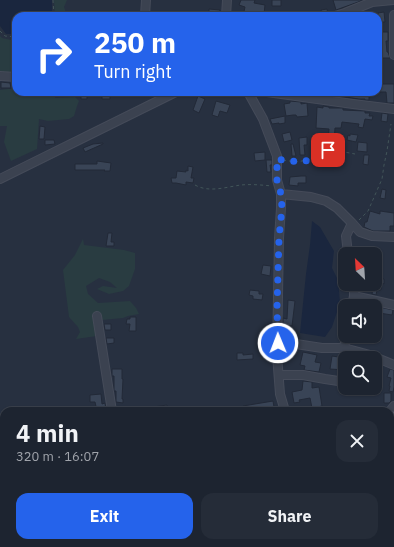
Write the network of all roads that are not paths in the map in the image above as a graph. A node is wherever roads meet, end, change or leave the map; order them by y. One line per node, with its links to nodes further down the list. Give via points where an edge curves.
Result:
1 (146, 0): 4 (street)
2 (227, 0): 5 (street)
3 (393, 0): 6 (street, via 372,2)
4 (145, 12)
5 (226, 12)
6 (351, 12)
7 (394, 15): 8 (street)
8 (394, 55)
9 (0, 76): 10 (street)
10 (12, 77)
11 (168, 96): 15 (street)
12 (250, 96): 16 (street, via 263,119 277,156 277,180)
13 (295, 96): 14 (street)
14 (394, 109)
15 (0, 178)
16 (280, 190): 17 (street, via 326,201 338,208); 25 (street, via 282,208 279,238)
17 (353, 224): 18 (street, via 360,232); 19 (street, via 346,236)
18 (394, 238)
19 (347, 247)
20 (354, 291): 21 (street)
21 (354, 296): 22 (street); 23 (street)
22 (353, 299)
23 (394, 305)
24 (97, 316): 31 (street)
25 (278, 343): 27 (street); 29 (street)
26 (345, 343): 27 (street)
27 (344, 348): 28 (street)
28 (394, 365)
29 (279, 375): 30 (street, via 303,375); 32 (street)
30 (338, 381)
31 (111, 407)
32 (284, 407)

